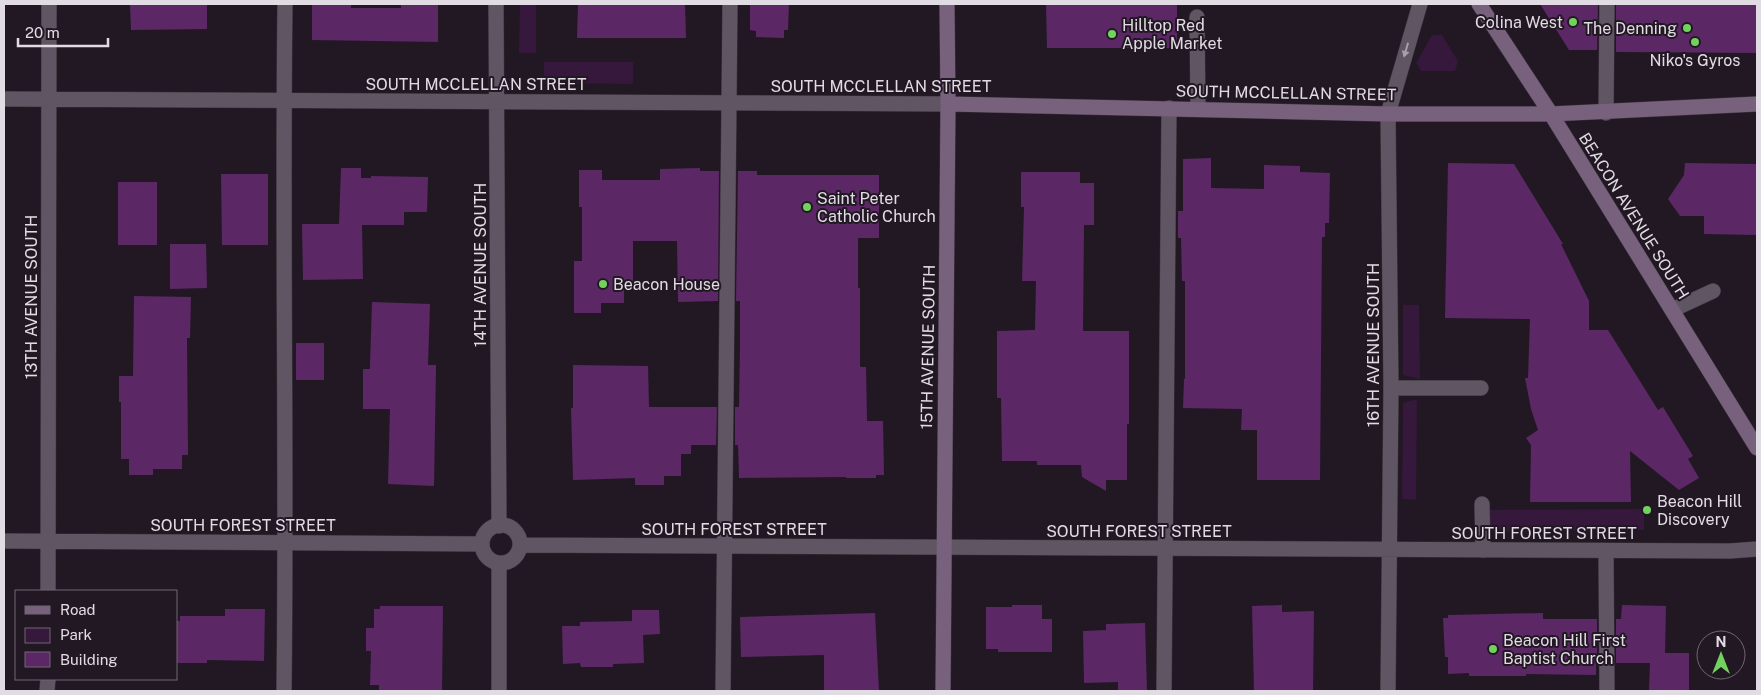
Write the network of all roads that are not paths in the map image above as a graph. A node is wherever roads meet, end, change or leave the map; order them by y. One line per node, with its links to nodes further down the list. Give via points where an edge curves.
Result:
1 (49, 4): 11 (street, 13TH AVENUE SOUTH)
2 (285, 4): 12 (street)
3 (496, 4): 13 (street, 14TH AVENUE SOUTH)
4 (730, 4): 14 (street)
5 (947, 4): 15 (main road, 15TH AVENUE SOUTH)
6 (1420, 4): 20 (street, 16TH AVENUE SOUTH, one-way to 20)
7 (1479, 4): 21 (main road, BEACON AVENUE SOUTH)
8 (1607, 4): 19 (street)
9 (1197, 18): 18 (street)
10 (4, 99): 11 (street, SOUTH MCCLELLAN STREET)
11 (49, 100): 12 (street, SOUTH MCCLELLAN STREET); 30 (street, 13TH AVENUE SOUTH)
12 (283, 101): 13 (street, SOUTH MCCLELLAN STREET); 31 (street)
13 (497, 102): 14 (street, SOUTH MCCLELLAN STREET); 28 (street, 14TH AVENUE SOUTH)
14 (728, 103): 15 (street, SOUTH MCCLELLAN STREET); 34 (street)
15 (948, 104): 17 (main road, SOUTH MCCLELLAN STREET); 35 (main road, 15TH AVENUE SOUTH)
16 (1757, 104): 19 (main road, SOUTH MCCLELLAN STREET)
17 (1170, 108): 18 (main road, SOUTH MCCLELLAN STREET); 36 (street)
18 (1198, 109): 20 (main road, SOUTH MCCLELLAN STREET)
19 (1606, 113): 21 (main road, SOUTH MCCLELLAN STREET)
20 (1388, 114): 21 (main road, SOUTH MCCLELLAN STREET); 24 (street, 16TH AVENUE SOUTH)
21 (1551, 114): 23 (main road, BEACON AVENUE SOUTH)
22 (1713, 292): 23 (street)
23 (1672, 310): 26 (main road, BEACON AVENUE SOUTH)
24 (1392, 388): 25 (street); 38 (street, 16TH AVENUE SOUTH)
25 (1481, 388)
26 (1757, 448)
27 (1482, 504): 39 (street)
28 (499, 526): 32 (street, via 487,531); 33 (street, via 516,533)
29 (4, 541): 30 (street, SOUTH FOREST STREET)
30 (48, 542): 31 (street, SOUTH FOREST STREET); 42 (street, 13TH AVENUE SOUTH)
31 (286, 542): 32 (street, SOUTH FOREST STREET); 43 (street)
32 (482, 544): 41 (street, via 487,557)
33 (520, 545): 34 (street, SOUTH FOREST STREET); 41 (street, via 511,560)
34 (724, 546): 35 (street, SOUTH FOREST STREET); 45 (street)
35 (944, 547): 36 (street, SOUTH FOREST STREET); 46 (main road, 15TH AVENUE SOUTH)
36 (1165, 548): 38 (street, SOUTH FOREST STREET); 47 (street)
37 (1757, 549): 40 (street, SOUTH FOREST STREET, via 1730,552)
38 (1390, 550): 39 (street, SOUTH FOREST STREET); 48 (street, 16TH AVENUE SOUTH)
39 (1483, 550): 40 (street, SOUTH FOREST STREET)
40 (1606, 551): 49 (street)
41 (499, 563): 44 (street)
42 (48, 590)
43 (284, 691)
44 (499, 691)
45 (723, 691)
46 (943, 691)
47 (1164, 691)
48 (1388, 691)
49 (1607, 691)

